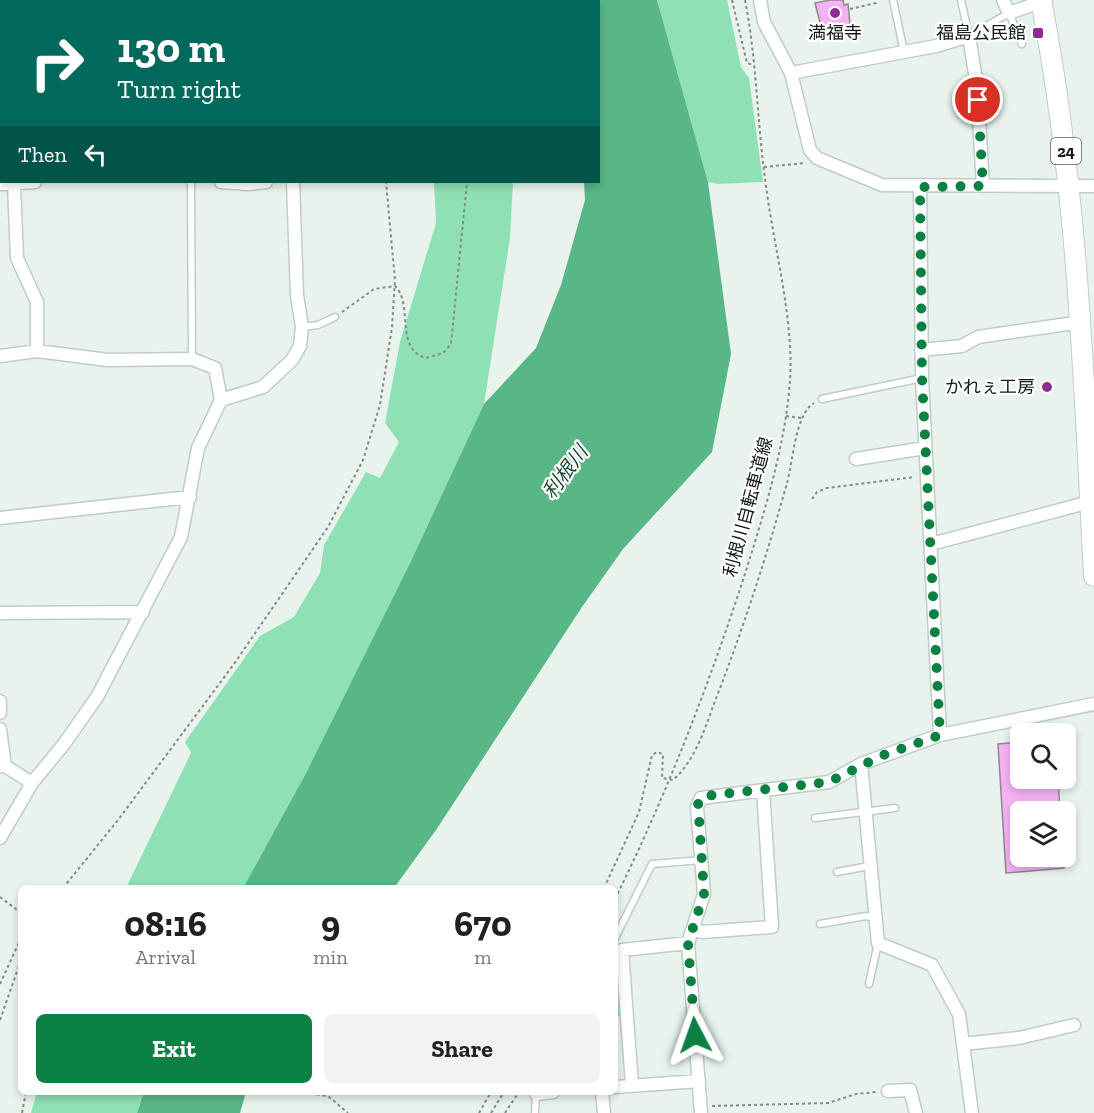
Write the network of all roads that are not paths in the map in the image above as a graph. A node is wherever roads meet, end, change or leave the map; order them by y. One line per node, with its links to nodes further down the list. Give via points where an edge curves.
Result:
1 (760, 0): 10 (street, via 764,22)
2 (893, 0): 9 (lane)
3 (961, 0): 7 (lane)
4 (1003, 0): 6 (street)
5 (1043, 1): 6 (street); 19 (main road, 24)
6 (1009, 13): 7 (lane); 8 (lane)
7 (969, 36): 9 (street); 18 (street, via 977,86)
8 (1022, 44)
9 (903, 51): 10 (street)
10 (791, 73): 21 (street, via 810,150 817,158 874,184)
11 (24, 183): 17 (street)
12 (191, 183): 28 (lane)
13 (234, 183): 14 (street)
14 (257, 183)
15 (293, 183): 24 (street, via 297,295)
16 (0, 184): 17 (street)
17 (14, 184): 26 (street, via 17,258 37,302)
18 (983, 186): 19 (street); 21 (street)
19 (1070, 186): 20 (street); 22 (main road, 24)
20 (1094, 186)
21 (920, 187): 25 (street)
22 (1085, 309): 25 (street, via 978,337 962,346); 35 (main road, 24)
23 (335, 317): 24 (lane)
24 (302, 327): 31 (street, via 296,355 263,387)
25 (921, 350): 29 (street)
26 (37, 351): 27 (street); 28 (street, via 108,360)
27 (0, 356)
28 (192, 358): 31 (street, via 215,368)
29 (922, 378): 30 (lane); 32 (street)
30 (822, 399)
31 (221, 400): 34 (street, via 198,448)
32 (925, 448): 33 (street); 37 (street)
33 (856, 459)
34 (190, 497): 36 (street); 39 (street, via 181,537)
35 (1090, 502): 37 (street); 38 (main road, 24)
36 (0, 518)
37 (931, 544): 45 (street)
38 (1094, 576)
39 (143, 612): 40 (street); 48 (street, via 97,697)
40 (0, 614)
41 (0, 701): 43 (street)
42 (1094, 704): 45 (street)
43 (0, 713)
44 (0, 729): 47 (street)
45 (940, 735): 46 (street)
46 (861, 764): 49 (street, via 829,782); 51 (street)
47 (3, 766): 48 (street)
48 (32, 783): 53 (street)
49 (763, 790): 54 (street, via 701,798 697,807); 59 (street, via 772,927 702,932)
50 (895, 808): 51 (lane)
51 (865, 813): 52 (lane); 55 (street)
52 (815, 818)
53 (0, 837)
54 (702, 860): 59 (street, via 704,894); 60 (lane, via 652,864)
55 (870, 866): 56 (lane); 57 (street)
56 (837, 872)
57 (875, 918): 58 (lane); 62 (street)
58 (820, 924)
59 (693, 929): 61 (street)
60 (618, 932)
61 (688, 943): 63 (street); 67 (street)
62 (878, 943): 64 (lane); 66 (street, via 932,965 959,1014)
63 (619, 948): 68 (street)
64 (869, 984)
65 (1074, 1025): 66 (street, via 1019,1038)
66 (963, 1044): 77 (street)
67 (699, 1081): 68 (street); 73 (street)
68 (632, 1085): 69 (street)
69 (618, 1087)
70 (888, 1091): 76 (street, via 910,1089)
71 (536, 1095): 74 (lane)
72 (602, 1095): 75 (street)
73 (701, 1110)
74 (535, 1113)
75 (604, 1113)
76 (916, 1113)
77 (972, 1113)

